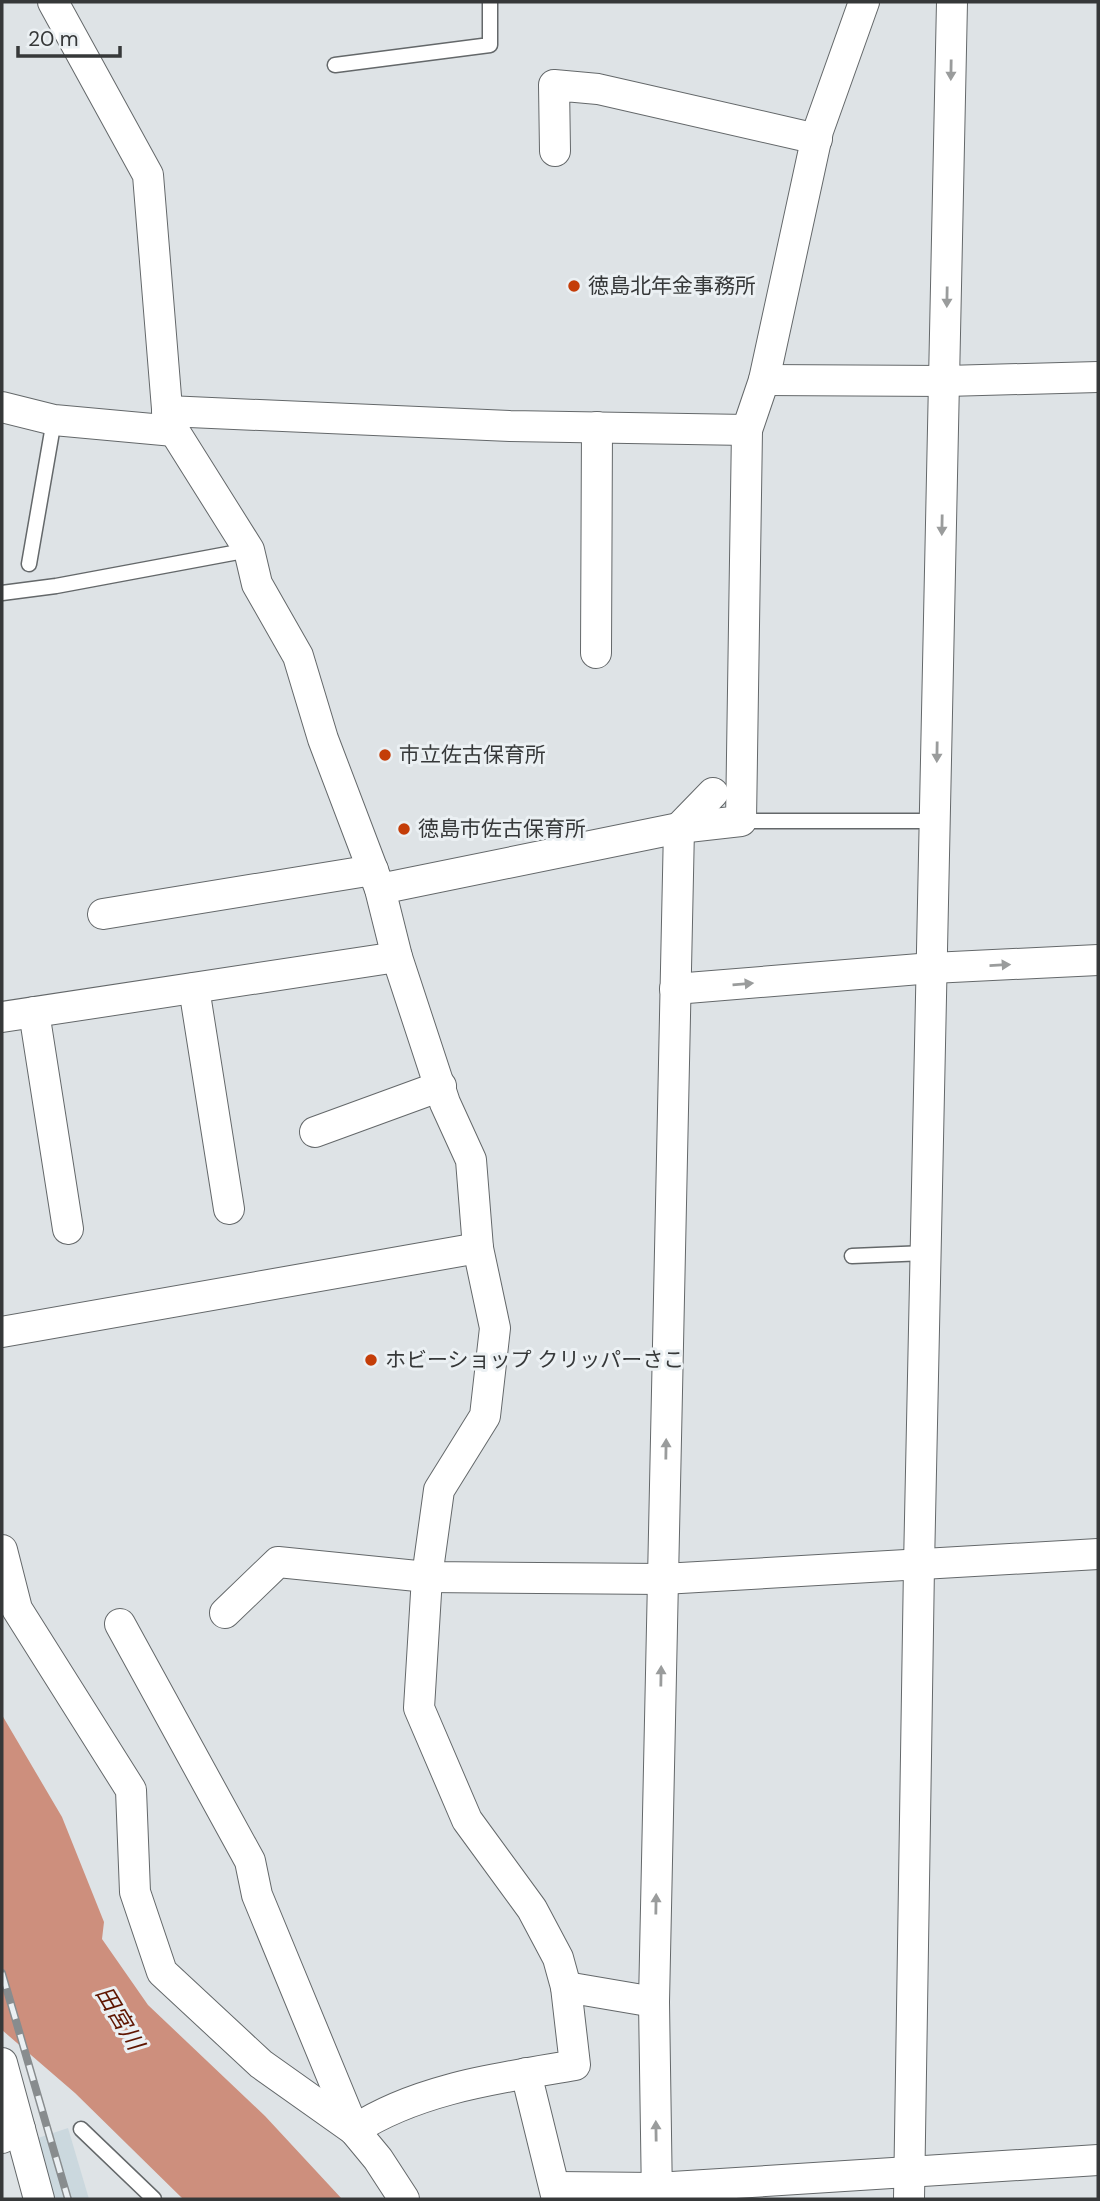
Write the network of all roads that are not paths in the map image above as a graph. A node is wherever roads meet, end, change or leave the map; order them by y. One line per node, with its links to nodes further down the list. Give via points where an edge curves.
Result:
1 (53, 2): 13 (street, via 148,174)
2 (490, 2): 5 (lane, via 489,45)
3 (864, 2): 6 (street)
4 (952, 2): 10 (street, one-way to 10)
5 (335, 65)
6 (817, 139): 7 (street, via 598,89 554,85); 9 (street)
7 (555, 151)
8 (1098, 377): 10 (street)
9 (764, 380): 10 (street); 15 (street)
10 (946, 381): 22 (street, one-way to 22)
11 (2, 407): 12 (street)
12 (54, 420): 13 (street); 17 (lane)
13 (170, 421): 14 (street); 16 (street)
14 (597, 428): 15 (street); 19 (street)
15 (747, 430): 21 (street)
16 (250, 550): 18 (lane); 24 (street, via 257,584 298,656 323,739)
17 (29, 564)
18 (2, 593)
19 (596, 653)
20 (713, 793): 23 (street)
21 (741, 821): 22 (lane); 23 (street)
22 (936, 821): 28 (street)
23 (679, 828): 24 (street); 30 (street)
24 (377, 880): 25 (street); 26 (street)
25 (103, 914)
26 (397, 957): 29 (street); 33 (street)
27 (1098, 960): 28 (street, one-way to 27)
28 (932, 968): 30 (street, one-way to 28); 38 (street)
29 (194, 988): 31 (street); 35 (street)
30 (675, 989): 45 (street, one-way to 30)
31 (34, 1012): 32 (street); 36 (street)
32 (2, 1017)
33 (441, 1086): 34 (street); 37 (street, via 471,1160)
34 (315, 1132)
35 (229, 1209)
36 (68, 1228)
37 (478, 1248): 40 (street); 44 (street, via 495,1328 485,1416 439,1490)
38 (926, 1252): 39 (lane); 43 (street)
39 (852, 1256)
40 (2, 1332)
41 (2, 1550): 53 (street, via 17,1609 131,1790 135,1892 162,1972 261,2064)
42 (1098, 1554): 43 (street)
43 (919, 1566): 45 (street); 56 (street)
44 (427, 1577): 45 (street); 46 (street, via 278,1562); 48 (street, via 419,1708 467,1820 532,1909 558,1958)
45 (663, 1579): 49 (street, one-way to 45)
46 (225, 1613)
47 (120, 1624): 53 (street, via 250,1861 257,1895)
48 (566, 1987): 49 (street); 51 (street, via 575,2065)
49 (654, 2002): 58 (street, one-way to 49)
50 (2, 2063): 54 (street)
51 (526, 2073): 53 (street, via 478,2082 379,2113); 57 (street)
52 (81, 2129): 60 (lane)
53 (354, 2130): 61 (street)
54 (11, 2133): 59 (street)
55 (1098, 2160): 56 (street)
56 (909, 2185): 58 (street)
57 (557, 2193): 58 (street)
58 (657, 2194)
59 (39, 2199)
60 (154, 2199)
61 (404, 2199)

